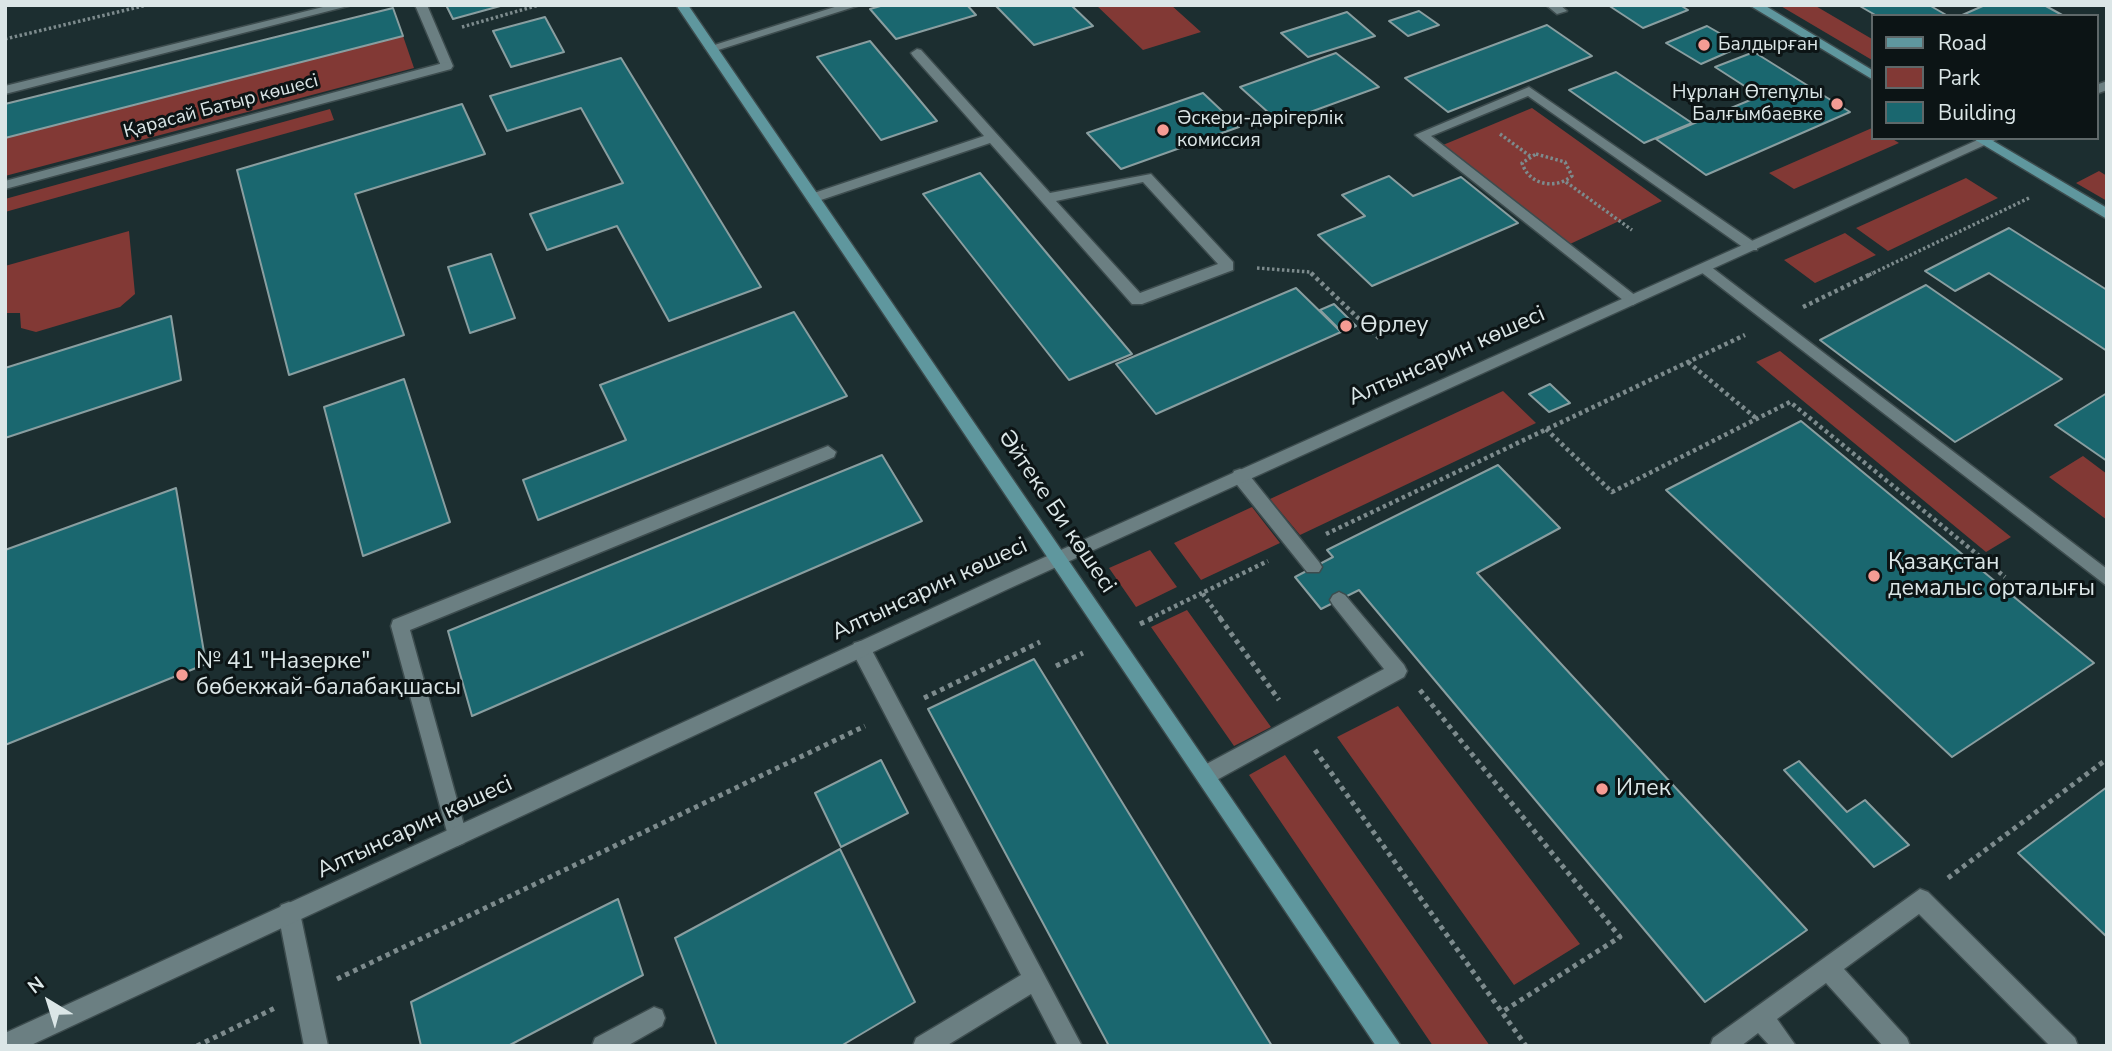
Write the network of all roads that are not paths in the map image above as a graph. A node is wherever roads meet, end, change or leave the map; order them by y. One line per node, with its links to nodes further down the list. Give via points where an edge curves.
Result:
1 (346, 5): 9 (street)
2 (421, 5): 12 (street, Қарасай Батыр көшесі, via 447,66)
3 (682, 5): 6 (street, Әйтеке Би көшесі)
4 (854, 5): 6 (street)
5 (1755, 5): 8 (street)
6 (711, 48): 13 (street, Әйтеке Би көшесі)
7 (917, 53): 10 (street)
8 (1870, 74)
9 (5, 89)
10 (993, 138): 13 (street); 14 (street)
11 (1986, 140): 15 (street); 16 (street, Алтынсарин көшесі)
12 (5, 185)
13 (813, 198): 21 (street, Әйтеке Би көшесі)
14 (1048, 198): 14 (street, via 1137,300 1228,266 1146,177)
15 (2107, 214)
16 (1752, 247): 17 (street, Алтынсарин көшесі); 18 (street, via 1529,91 1422,135)
17 (1706, 268): 18 (street, Алтынсарин көшесі); 23 (street)
18 (1633, 300): 20 (street, Алтынсарин көшесі)
19 (828, 452): 27 (street, via 400,626)
20 (1240, 476): 21 (street, Алтынсарин көшесі); 22 (street)
21 (1058, 558): 25 (street, Алтынсарин көшесі); 26 (street, Әйтеке Би көшесі)
22 (1313, 567)
23 (2107, 579)
24 (1339, 600): 26 (street, via 1397,671)
25 (861, 649): 27 (street, Алтынсарин көшесі); 30 (street)
26 (1206, 775): 38 (street, Әйтеке Би көшесі)
27 (457, 835): 28 (street, Алтынсарин көшесі)
28 (289, 914): 33 (street, Алтынсарин көшесі); 34 (street)
29 (1828, 968): 31 (street); 41 (street); 42 (street, via 1920,900)
30 (1035, 979): 36 (street); 37 (street)
31 (1760, 1017): 39 (street); 40 (street)
32 (654, 1018): 35 (street)
33 (5, 1045)
34 (316, 1046)
35 (603, 1046)
36 (924, 1046)
37 (1071, 1046)
38 (1390, 1046)
39 (1721, 1046)
40 (1785, 1046)
41 (1899, 1046)
42 (2067, 1046)

